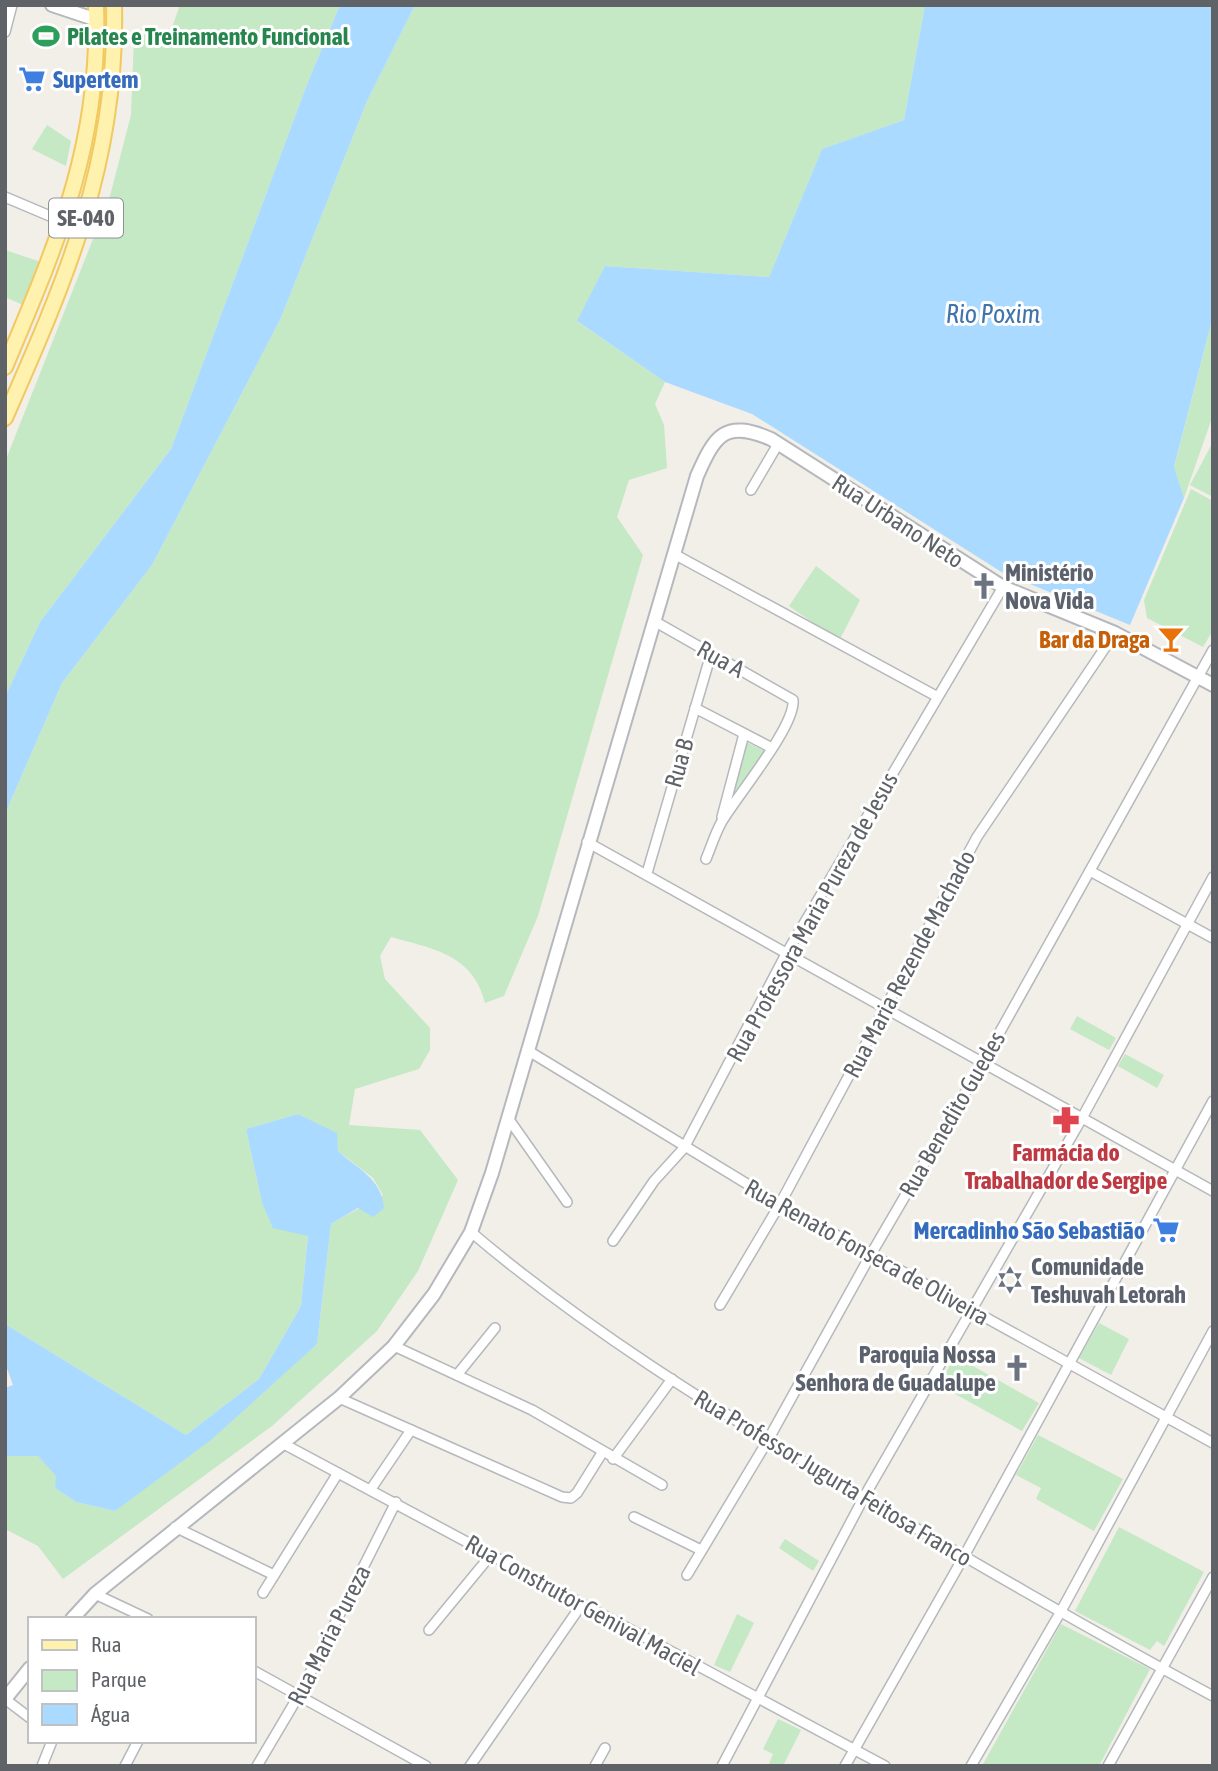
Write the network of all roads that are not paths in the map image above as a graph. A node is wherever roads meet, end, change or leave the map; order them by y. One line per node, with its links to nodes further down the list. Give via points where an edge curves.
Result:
1 (12, 5): 5 (street)
2 (114, 5): 10 (main road, SE-040, via 110,113 100,167 83,229)
3 (55, 6): 4 (street)
4 (97, 13): 7 (main road, SE-040, via 90,120)
5 (5, 32)
6 (5, 197): 7 (street)
7 (64, 222): 8 (main road, SE-040)
8 (9, 347): 9 (main road, SE-040)
9 (5, 367)
10 (5, 418)
11 (778, 444): 12 (street); 13 (street, Rua Urbano Neto, via 750,430 720,435 697,476); 14 (street, Rua Urbano Neto)
12 (751, 490)
13 (674, 554): 15 (street); 21 (street)
14 (1003, 587): 16 (street, Rua Urbano Neto); 21 (street, Rua Professora Maria Pureza de Jesus)
15 (654, 621): 18 (street, Rua A); 26 (street)
16 (1115, 633): 19 (street, Rua Urbano Neto); 34 (street, Rua Maria Rezende Machado, via 977,837)
17 (1213, 650): 19 (street, Rua Benedito Guedes)
18 (711, 654): 22 (street, Rua B); 24 (street, Rua A, via 789,697 794,706)
19 (1198, 677): 20 (street, Rua Urbano Neto); 28 (street, Rua Benedito Guedes)
20 (1213, 685)
21 (936, 696): 33 (street, Rua Professora Maria Pureza de Jesus)
22 (695, 708): 23 (street); 29 (street, Rua B)
23 (744, 734): 24 (street); 25 (street)
24 (772, 748): 25 (street)
25 (721, 824): 27 (street)
26 (587, 842): 29 (street); 35 (street)
27 (706, 859)
28 (1090, 871): 31 (street); 36 (street, Rua Benedito Guedes)
29 (647, 873): 33 (street)
30 (1213, 877): 31 (street)
31 (1187, 923): 32 (street); 39 (street)
32 (1213, 938)
33 (786, 954): 34 (street); 40 (street, Rua Professora Maria Pureza de Jesus)
34 (884, 1010): 36 (street); 44 (street, Rua Maria Rezende Machado)
35 (527, 1050): 38 (street); 40 (street, Rua Renato Fonseca de Oliveira)
36 (982, 1064): 39 (street); 47 (street, Rua Benedito Guedes)
37 (1213, 1101): 41 (street)
38 (508, 1118): 43 (street); 45 (street)
39 (1082, 1118): 41 (street); 49 (street)
40 (684, 1148): 44 (street, Rua Renato Fonseca de Oliveira); 46 (street, Rua Professora Maria Pureza de Jesus, via 654,1181)
41 (1174, 1168): 42 (street); 53 (street)
42 (1213, 1191)
43 (567, 1202)
44 (780, 1204): 47 (street, Rua Renato Fonseca de Oliveira); 48 (street, Rua Maria Rezende Machado)
45 (471, 1232): 52 (street, via 434,1294); 55 (street, Rua Professor Jugurta Feitosa Franco)
46 (613, 1241)
47 (870, 1256): 49 (street, Rua Renato Fonseca de Oliveira); 59 (street, Rua Benedito Guedes)
48 (720, 1305)
49 (973, 1311): 53 (street, Rua Renato Fonseca de Oliveira); 67 (street)
50 (495, 1328): 54 (street)
51 (1213, 1331): 57 (street)
52 (394, 1346): 54 (street); 56 (street)
53 (1069, 1365): 57 (street, Rua Renato Fonseca de Oliveira); 73 (street)
54 (457, 1375): 62 (street, via 532,1409)
55 (672, 1379): 59 (street, Rua Professor Jugurta Feitosa Franco); 63 (street)
56 (339, 1398): 58 (street); 60 (street)
57 (1165, 1418): 61 (street, Rua Renato Fonseca de Oliveira); 80 (street)
58 (411, 1430): 62 (street, via 553,1495 571,1498); 66 (street)
59 (768, 1440): 67 (street, Rua Professor Jugurta Feitosa Franco); 71 (street, Rua Benedito Guedes)
60 (282, 1443): 64 (street, Rua Construtor Genival Maciel); 70 (street)
61 (1213, 1443)
62 (602, 1453): 63 (street)
63 (613, 1458): 65 (street)
64 (338, 1473): 66 (street, Rua Construtor Genival Maciel); 74 (street)
65 (662, 1485)
66 (371, 1489): 68 (street, Rua Construtor Genival Maciel)
67 (864, 1497): 73 (street, Rua Professor Jugurta Feitosa Franco); 90 (street)
68 (396, 1502): 72 (street, Rua Construtor Genival Maciel); 87 (street, Rua Maria Pureza)
69 (634, 1517): 71 (street)
70 (176, 1527): 74 (street); 78 (street)
71 (701, 1550): 75 (street, Rua Benedito Guedes)
72 (490, 1556): 79 (street, Rua Construtor Genival Maciel); 83 (street)
73 (963, 1558): 80 (street, Rua Professor Jugurta Feitosa Franco); 95 (street)
74 (274, 1575): 77 (street)
75 (687, 1575)
76 (1213, 1577): 85 (street)
77 (263, 1593)
78 (95, 1594): 81 (street); 82 (street)
79 (582, 1604): 90 (street, Rua Construtor Genival Maciel); 100 (street)
80 (1060, 1613): 85 (street, Rua Professor Jugurta Feitosa Franco); 105 (street)
81 (74, 1617)
82 (144, 1617)
83 (429, 1630)
84 (28, 1670): 89 (street)
85 (1164, 1670): 88 (street, Rua Professor Jugurta Feitosa Franco); 106 (street)
86 (256, 1672): 87 (street)
87 (299, 1695): 98 (street, Rua Maria Pureza); 99 (street)
88 (1213, 1696)
89 (5, 1699): 91 (street)
90 (757, 1700): 95 (street, Rua Construtor Genival Maciel); 102 (street)
91 (28, 1716)
92 (51, 1743): 96 (street)
93 (137, 1743): 97 (street)
94 (605, 1748): 101 (street)
95 (854, 1749): 103 (street); 104 (street, Rua Construtor Genival Maciel)
96 (42, 1766)
97 (125, 1766)
98 (257, 1766)
99 (426, 1766)
100 (470, 1766)
101 (595, 1766)
102 (722, 1766)
103 (845, 1766)
104 (885, 1766)
105 (971, 1766)
106 (1108, 1766)

